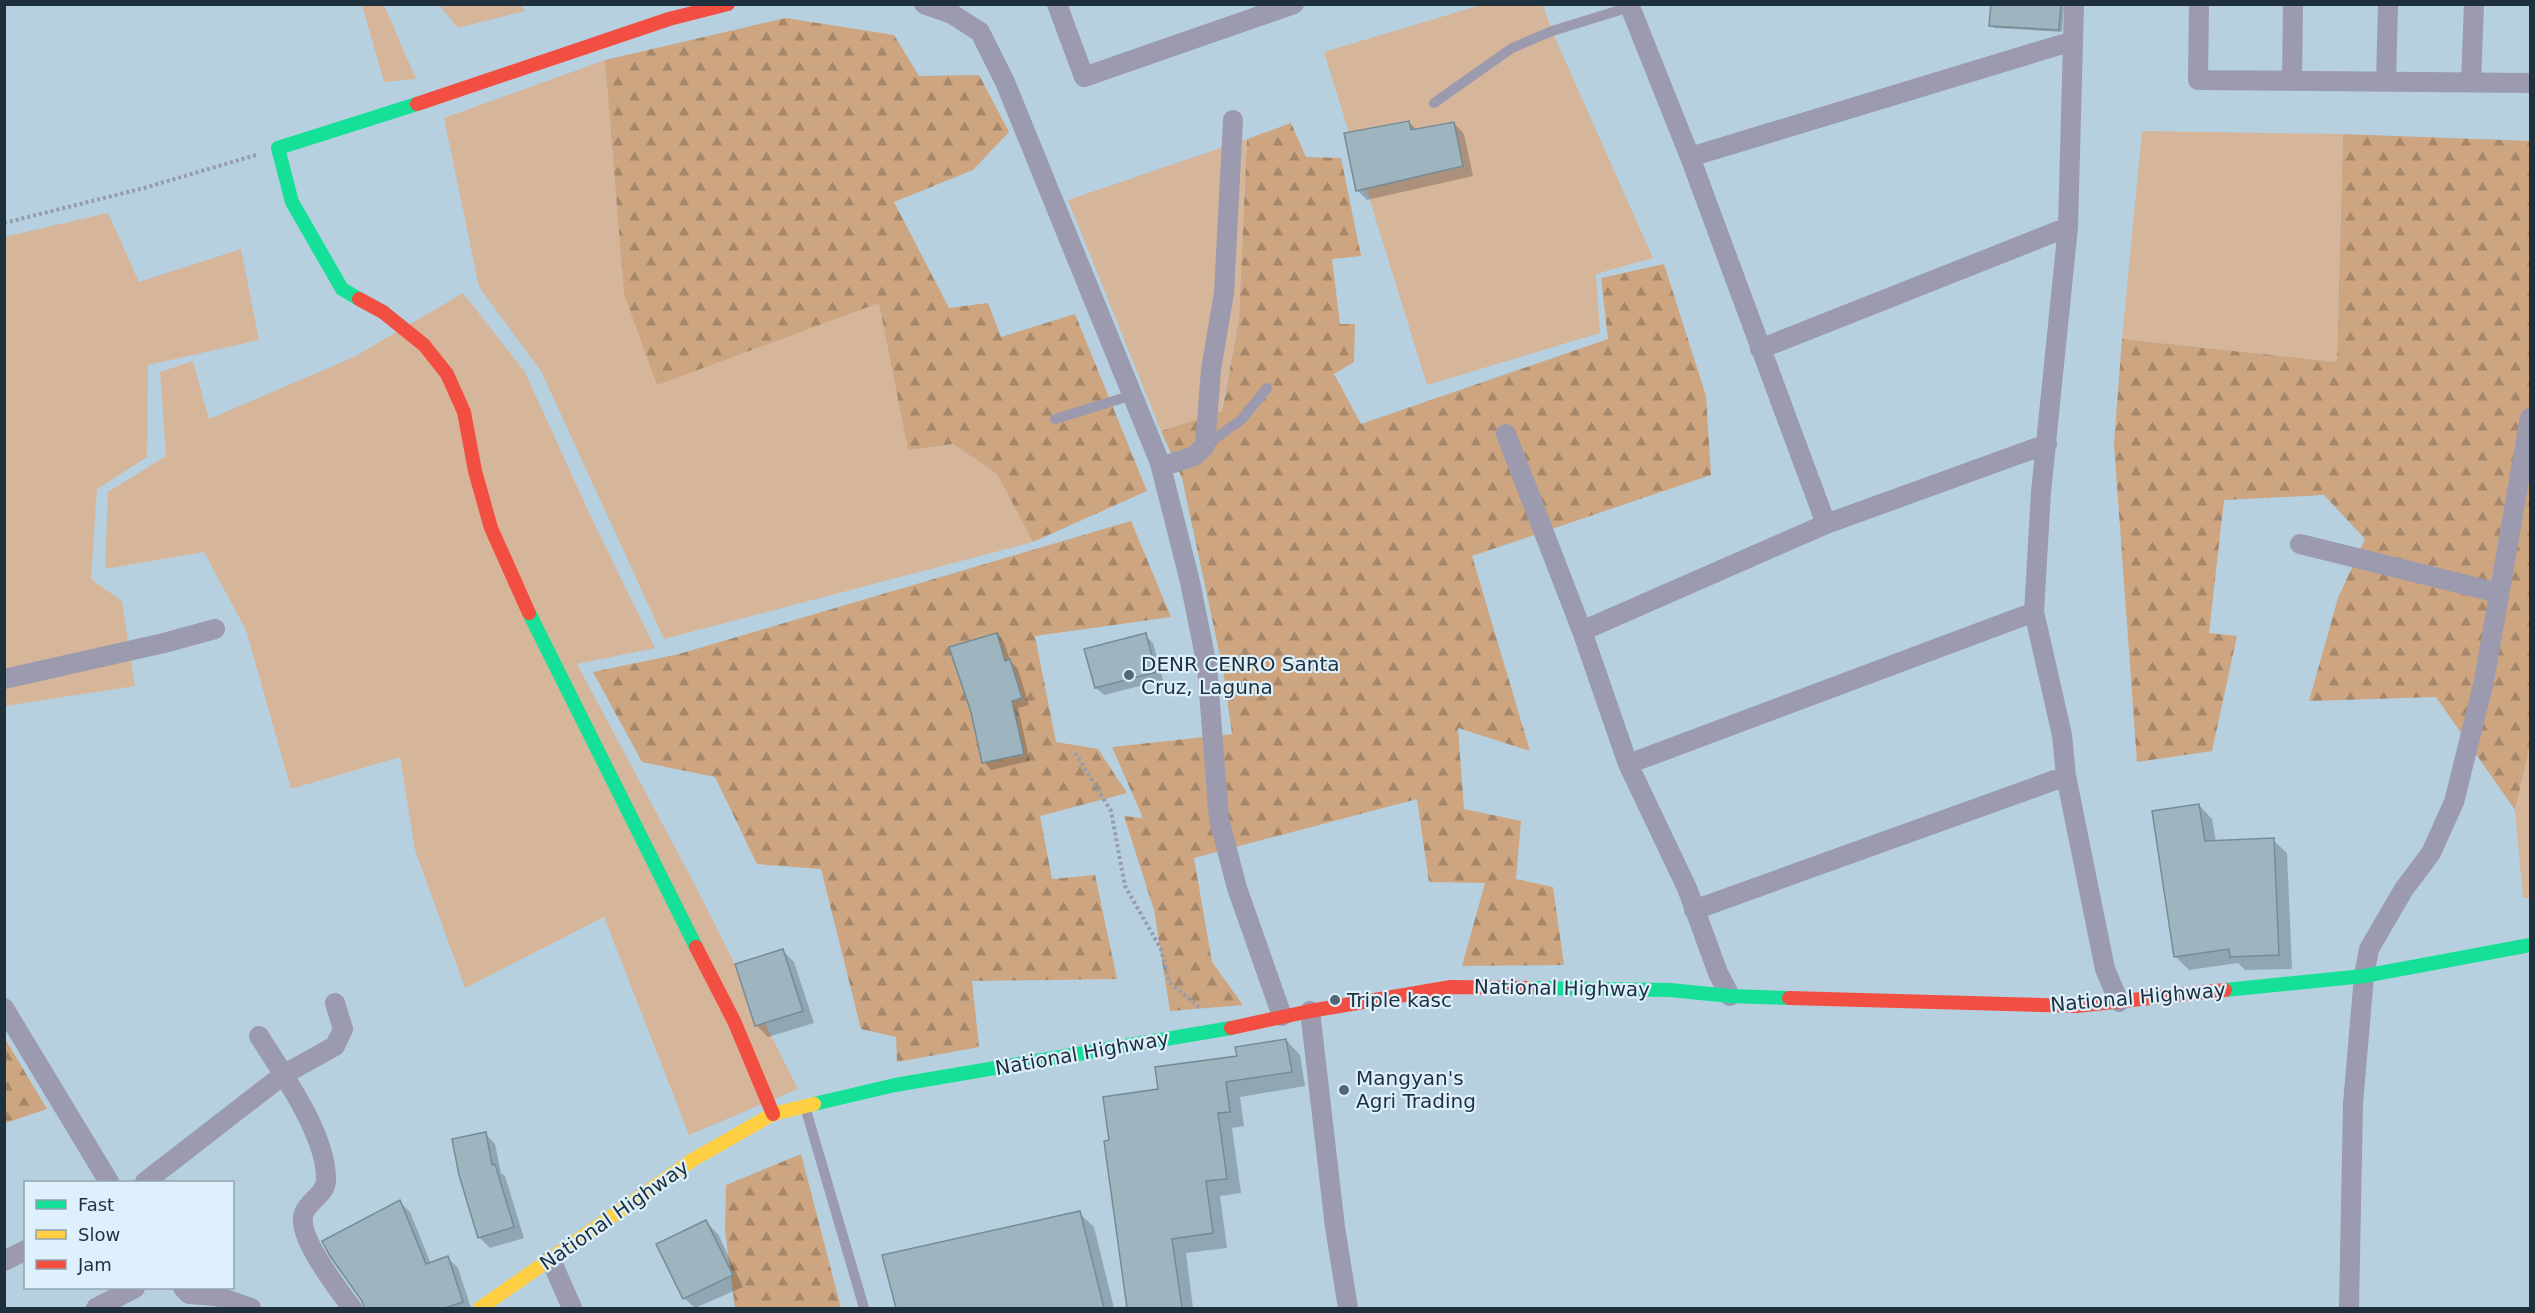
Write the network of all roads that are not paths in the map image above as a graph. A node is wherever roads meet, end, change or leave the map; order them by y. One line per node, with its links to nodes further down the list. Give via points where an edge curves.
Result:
1 (728, 4): 51 (main road, via 669,19 278,148 292,202 342,290 383,312 424,345 447,374 464,412 491,528 540,637 734,1021)
2 (924, 4): 23 (street, via 952,14 980,32 1005,82)
3 (1057, 4): 11 (street, via 1084,77)
4 (1294, 4): 11 (street)
5 (2074, 4): 12 (street)
6 (2199, 4): 13 (street, via 2198,80)
7 (2293, 4): 13 (street)
8 (2388, 4): 14 (street)
9 (2474, 4): 15 (street)
10 (1632, 5): 17 (lane, via 1512,48); 19 (street)
11 (1263, 9)
12 (2073, 41): 19 (street); 20 (street)
13 (2292, 81): 14 (street)
14 (2386, 82): 15 (street)
15 (2471, 82): 16 (street)
16 (2530, 83)
17 (1434, 103)
18 (1233, 120): 28 (street, via 1224,293 1211,370)
19 (1690, 157): 21 (street)
20 (2068, 227): 21 (street); 27 (street)
21 (1760, 349): 30 (street)
22 (1267, 388): 28 (lane, via 1242,419)
23 (1133, 395): 25 (lane); 29 (street)
24 (2530, 418): 32 (street)
25 (1055, 419)
26 (1506, 434): 35 (street)
27 (2047, 444): 30 (street); 33 (street)
28 (1205, 446): 29 (street, via 1194,456)
29 (1161, 466): 47 (street, via 1207,666 1219,819 1237,888)
30 (1826, 524): 35 (street)
31 (2300, 544): 32 (street)
32 (2499, 593): 41 (street, via 2484,681 2454,802 2432,853 2404,889 2369,949)
33 (2034, 612): 37 (street); 38 (street, via 2062,735)
34 (215, 629): 36 (street)
35 (1582, 631): 37 (street)
36 (4, 680)
37 (1629, 764): 39 (street)
38 (2066, 776): 39 (street); 43 (street, via 2105,969)
39 (1694, 910): 42 (street)
40 (2530, 945): 41 (main road, National Highway)
41 (2364, 976): 43 (main road, National Highway); 66 (street, via 2353,1104)
42 (1730, 996): 43 (main road, National Highway, via 2064,1006); 46 (main road, National Highway, via 1670,990 1451,987)
43 (2119, 1002)
44 (335, 1003): 49 (street, via 343,1029 335,1046)
45 (4, 1008): 52 (street)
46 (1310, 1011): 47 (main road, National Highway); 65 (street)
47 (1282, 1016): 50 (main road, National Highway, via 1221,1030 895,1085)
48 (259, 1036): 49 (street)
49 (283, 1075): 53 (street); 61 (street, via 308,1115 326,1179 325,1188 304,1213 303,1227 308,1242)
50 (806, 1107): 51 (main road, National Highway); 64 (lane)
51 (773, 1114): 55 (main road, National Highway, via 694,1159)
52 (108, 1181)
53 (146, 1181)
54 (24, 1251): 56 (street)
55 (551, 1260): 62 (main road, National Highway); 63 (street)
56 (4, 1261)
57 (131, 1289): 59 (street)
58 (185, 1289): 60 (street, via 189,1294 216,1296)
59 (96, 1308)
60 (250, 1308)
61 (352, 1308)
62 (480, 1308)
63 (572, 1308)
64 (864, 1308)
65 (1348, 1308)
66 (2349, 1308)

